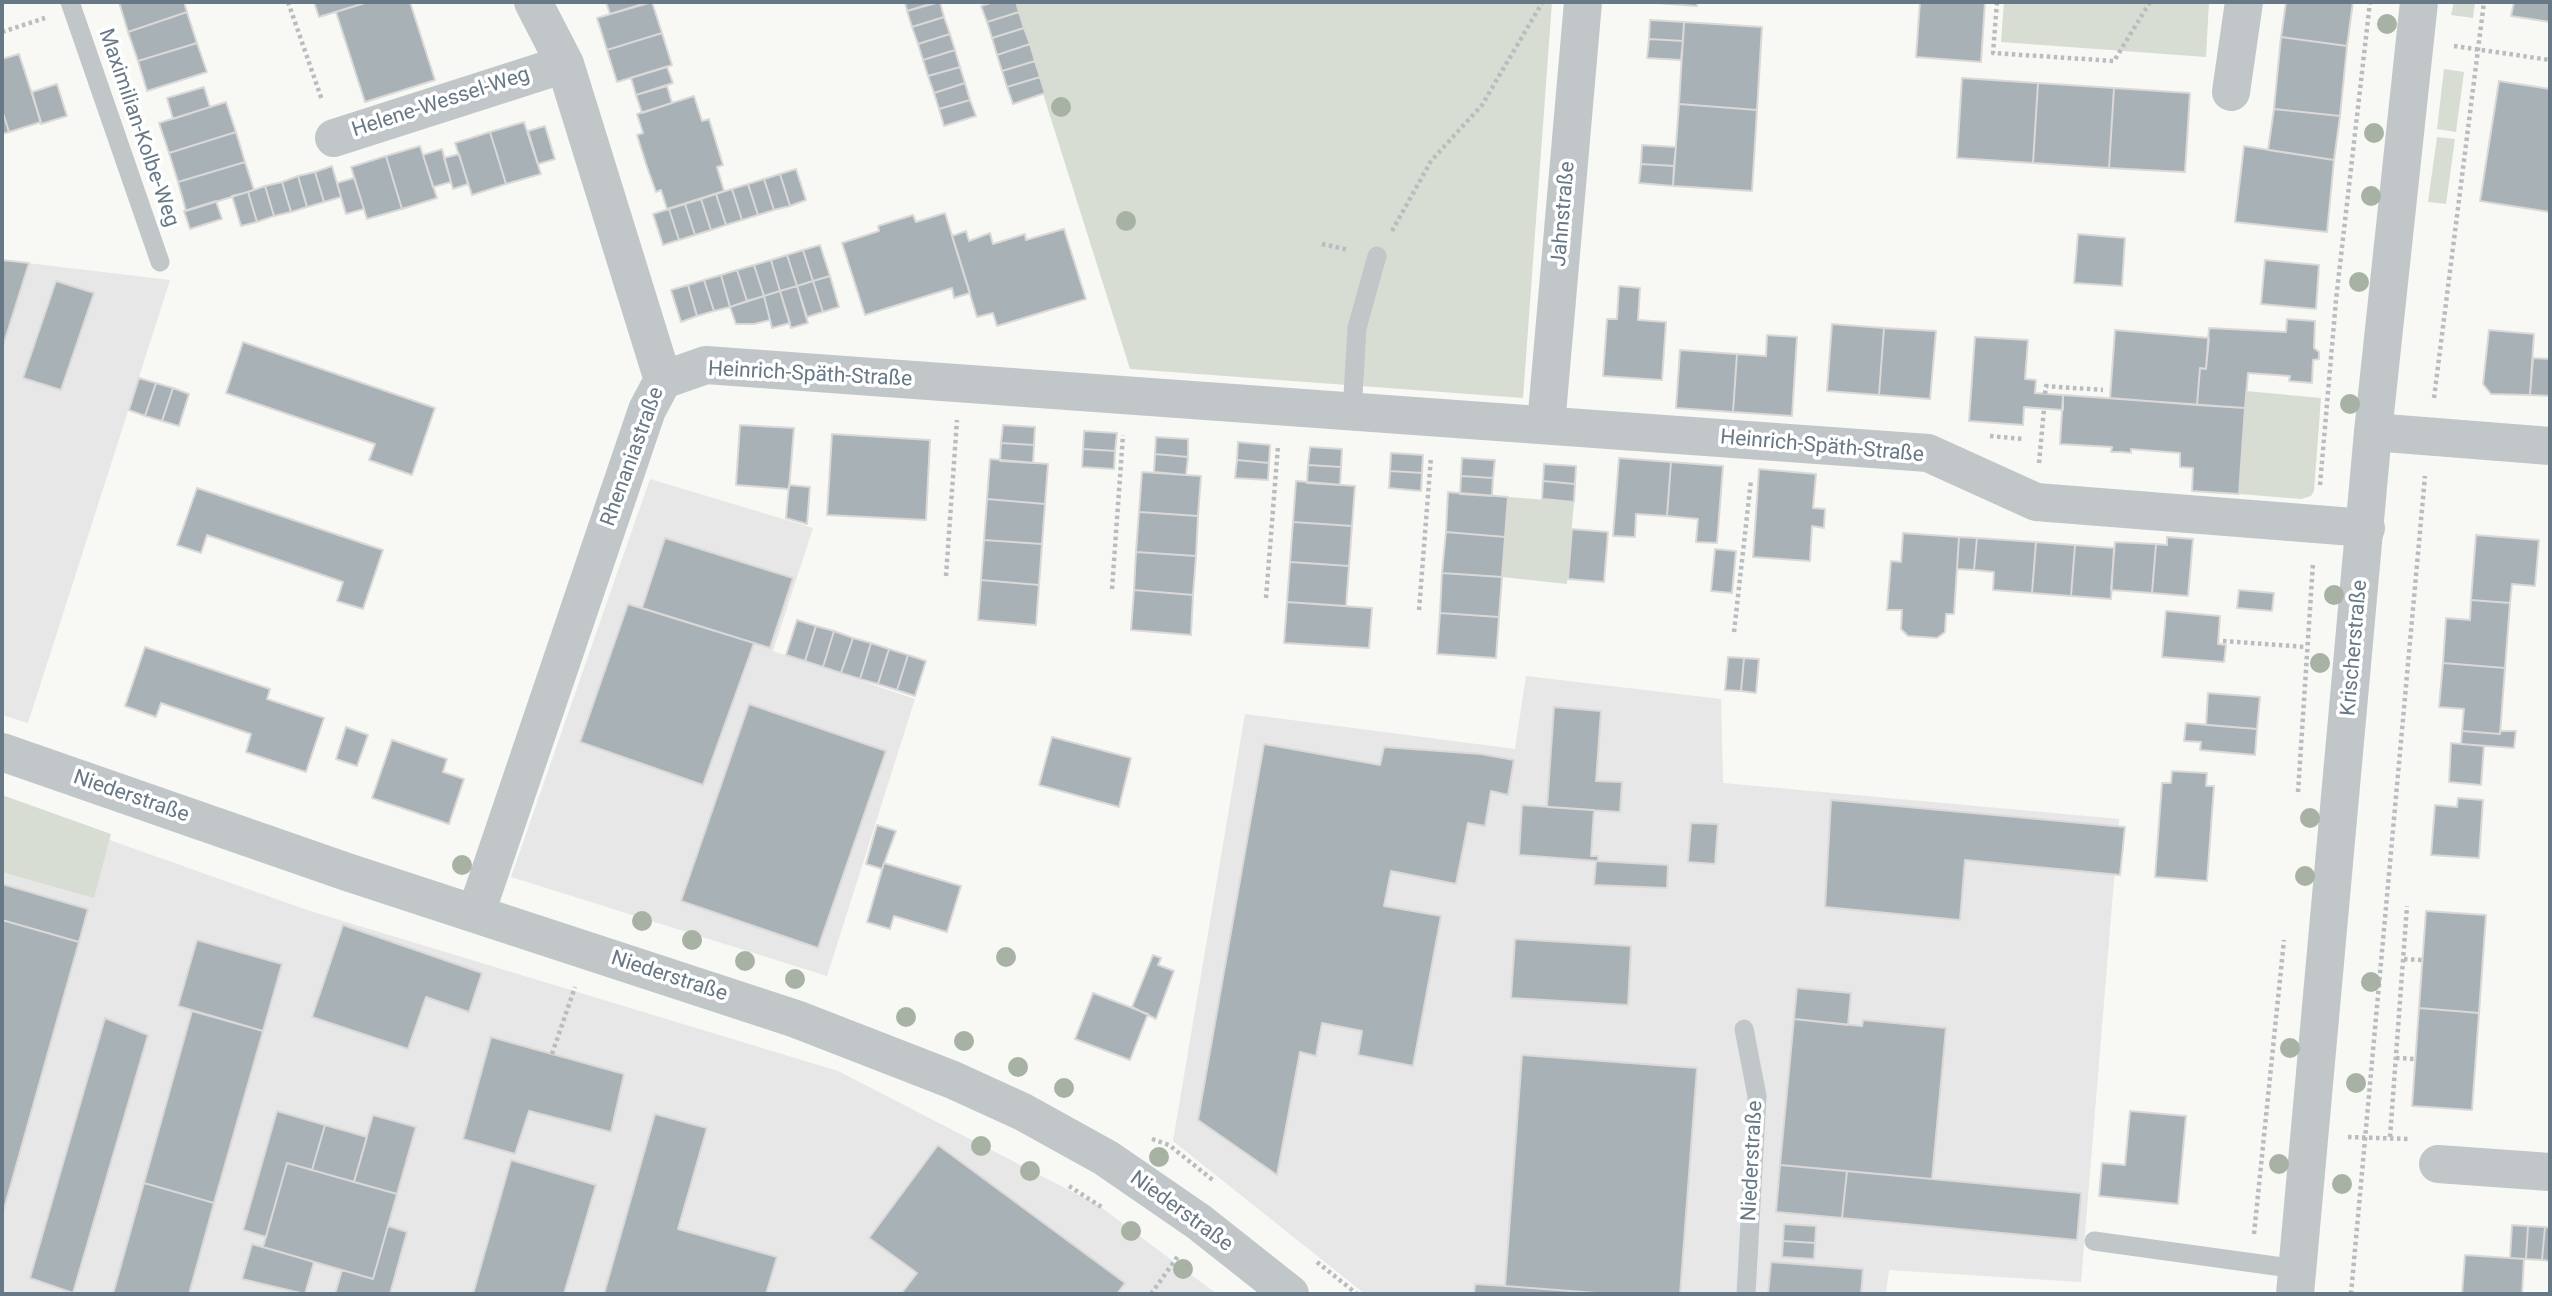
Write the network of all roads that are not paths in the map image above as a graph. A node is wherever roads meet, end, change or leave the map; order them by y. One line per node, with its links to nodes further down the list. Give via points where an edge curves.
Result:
1 (533, 2): 6 (street, Rhenaniastraße)
2 (1583, 2): 13 (street, Jahnstraße)
3 (2245, 2): 7 (street)
4 (2419, 2): 14 (street, Krischerstraße)
5 (71, 6): 10 (lane, Maximilian-Kolbe-Weg)
6 (565, 64): 8 (street, Helene-Wessel-Weg); 11 (street, Rhenaniastraße)
7 (2231, 92)
8 (334, 138)
9 (1377, 256): 12 (lane, via 1357,328)
10 (160, 262)
11 (663, 380): 12 (street, Heinrich-Späth-Straße, via 706,365); 18 (street, Rhenaniastraße, via 647,410)
12 (1352, 412): 13 (street, Heinrich-Späth-Straße)
13 (1546, 425): 16 (street, Heinrich-Späth-Straße, via 1928,453 2036,502)
14 (2373, 432): 15 (street); 16 (street, Krischerstraße)
15 (2550, 446)
16 (2366, 528): 23 (street, Krischerstraße)
17 (2, 752): 18 (street, Niederstraße)
18 (477, 913): 24 (street, Niederstraße, via 877,1048 1012,1107 1106,1158 1199,1222)
19 (1744, 1028): 25 (lane, Niederstraße, via 1757,1096)
20 (2438, 1164): 21 (street)
21 (2550, 1172)
22 (2094, 1241): 23 (lane, via 2251,1262)
23 (2296, 1282)
24 (1290, 1294)
25 (1746, 1294)

